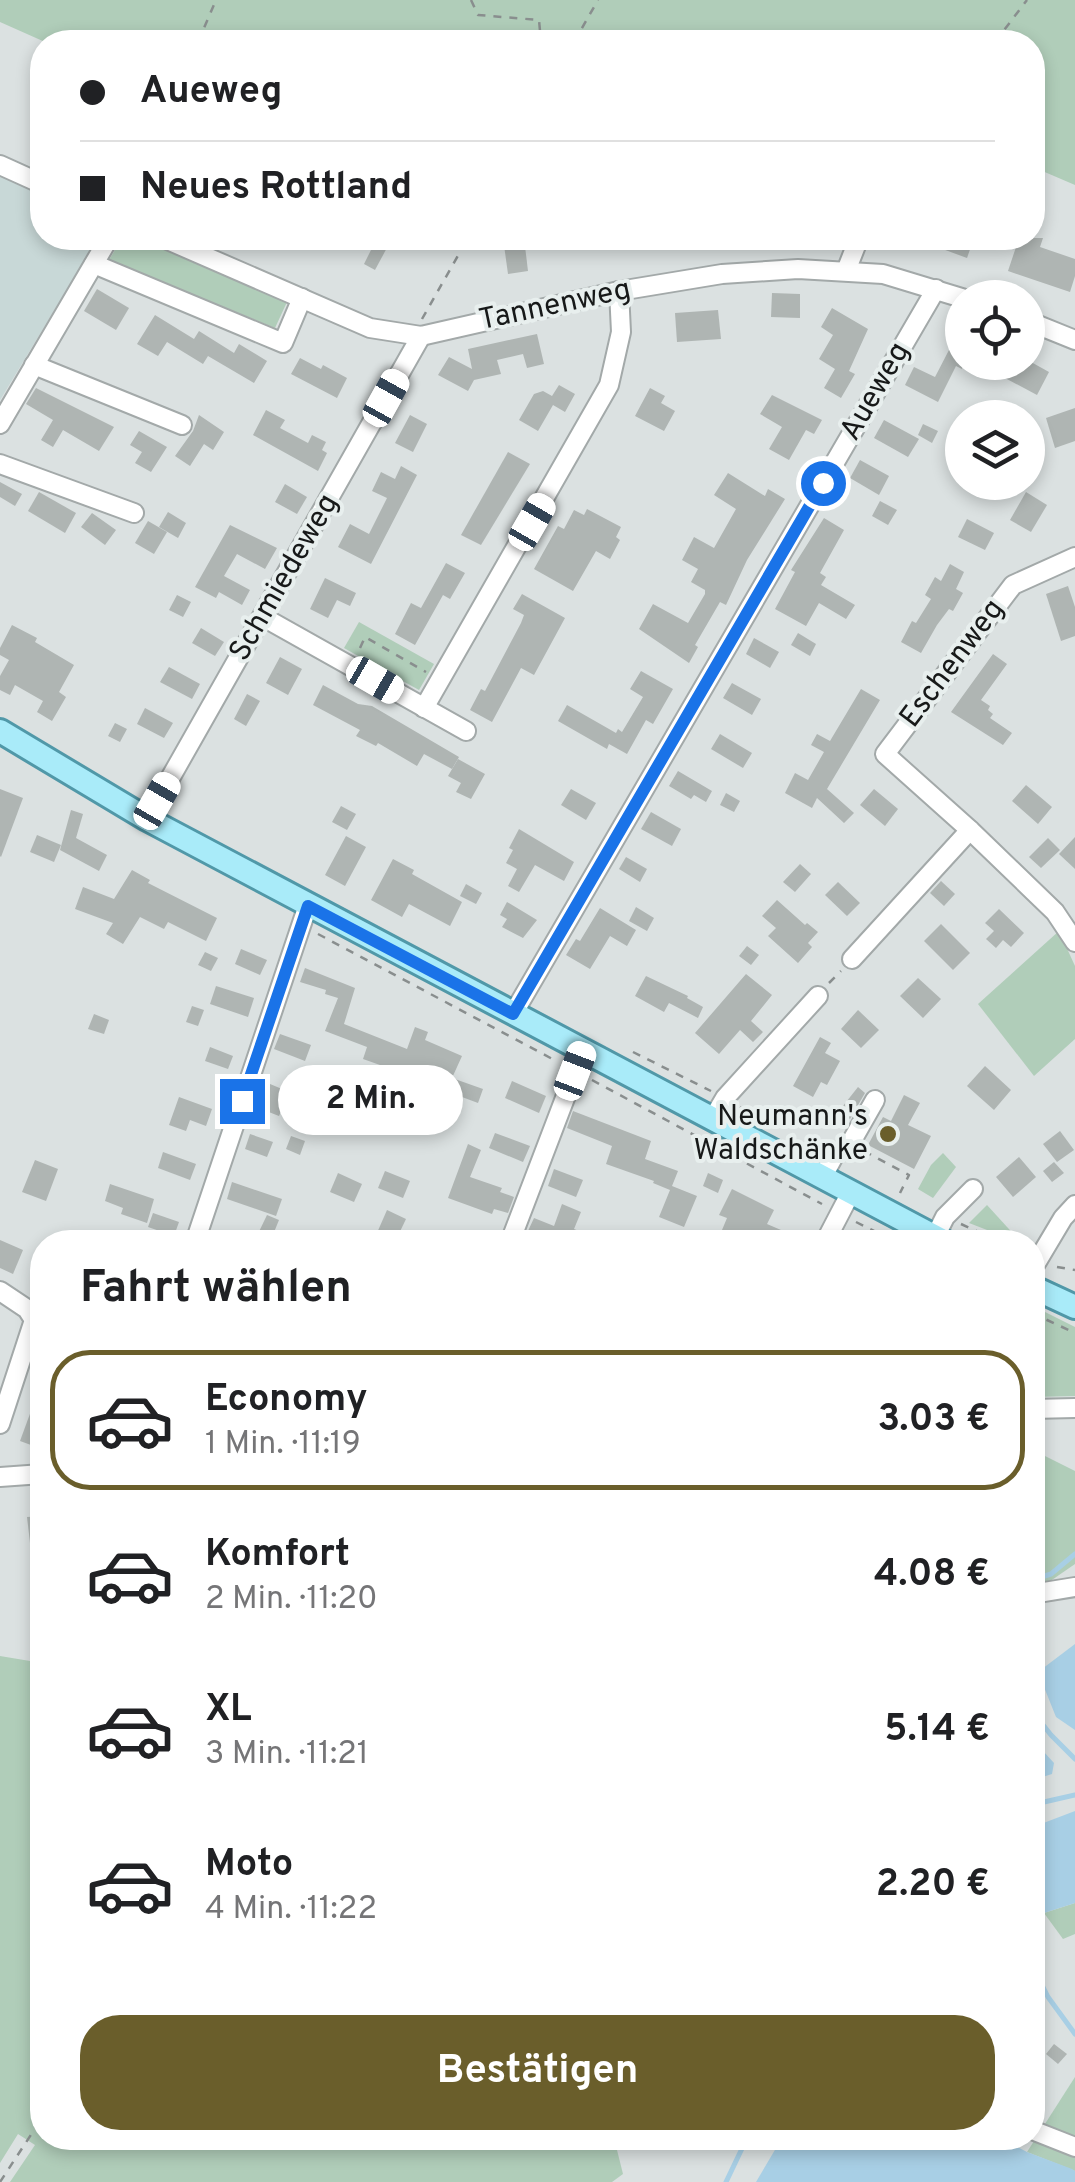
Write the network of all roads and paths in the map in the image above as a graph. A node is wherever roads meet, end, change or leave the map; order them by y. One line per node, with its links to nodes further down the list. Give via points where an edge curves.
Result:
1 (216, 0): 5 (path)
2 (470, 0): 6 (path, via 478,14 539,20)
3 (598, 0): 7 (path)
4 (1027, 0): 8 (path)
5 (203, 30)
6 (540, 30)
7 (581, 30)
8 (1004, 30)
9 (0, 165): 10 (street)
10 (30, 179)
11 (102, 250): 15 (street)
12 (191, 250): 20 (street, Tannenweg)
13 (462, 250): 22 (path)
14 (854, 250): 16 (street)
15 (94, 264): 20 (street, via 284,343); 24 (street)
16 (846, 271): 17 (street, Tannenweg, via 897,276); 18 (street, Tannenweg, via 722,274)
17 (936, 289): 19 (street, Tannenweg); 42 (street, Aueweg)
18 (619, 291): 22 (street, Tannenweg); 32 (street, via 621,332 609,386)
19 (945, 292)
20 (302, 298): 22 (street, Tannenweg, via 370,328)
21 (1045, 328): 23 (street)
22 (417, 336): 30 (street, Schmiedeweg)
23 (1075, 340)
24 (34, 365): 25 (street); 26 (street)
25 (0, 424)
26 (182, 424)
27 (0, 464): 28 (street)
28 (134, 513)
29 (1075, 557): 37 (street, Eschenweg, via 1013,585 885,754)
30 (263, 617): 31 (street); 36 (street, Schmiedeweg)
31 (350, 666): 32 (path, via 366,637); 33 (street)
32 (440, 680): 33 (street)
33 (424, 708): 35 (street)
34 (0, 730): 36 (main road)
35 (466, 731)
36 (147, 819): 38 (main road)
37 (970, 830): 39 (street, via 1054,912); 40 (street)
38 (308, 906): 42 (main road); 54 (street)
39 (1075, 942)
40 (852, 959): 41 (path)
41 (818, 996): 45 (street)
42 (513, 1014): 43 (main road)
43 (583, 1051): 45 (main road); 55 (street)
44 (874, 1100): 46 (street)
45 (712, 1120): 49 (main road)
46 (850, 1144): 48 (path); 49 (street, via 835,1154)
47 (876, 1150): 48 (path)
48 (873, 1156): 52 (path, via 910,1174)
49 (822, 1178): 51 (main road)
50 (973, 1190): 58 (street, via 945,1217)
51 (850, 1194): 56 (street); 57 (main road)
52 (899, 1195)
53 (1075, 1205): 59 (street)
54 (199, 1230)
55 (515, 1230)
56 (831, 1230)
57 (920, 1230)
58 (942, 1230)
59 (1045, 1249)
60 (0, 1291): 63 (street)
61 (1045, 1293): 62 (main road)
62 (1075, 1308)
63 (30, 1314)
64 (1045, 1319): 66 (path)
65 (30, 1332): 69 (street)
66 (1075, 1333)
67 (1075, 1408): 68 (street)
68 (1045, 1409)
69 (0, 1424)
70 (30, 1475): 71 (street)
71 (0, 1477)
72 (1075, 1587): 73 (street)
73 (1045, 1592)
74 (1045, 2135): 76 (street)
75 (30, 2136): 77 (path)
76 (1075, 2147)
77 (0, 2182)

